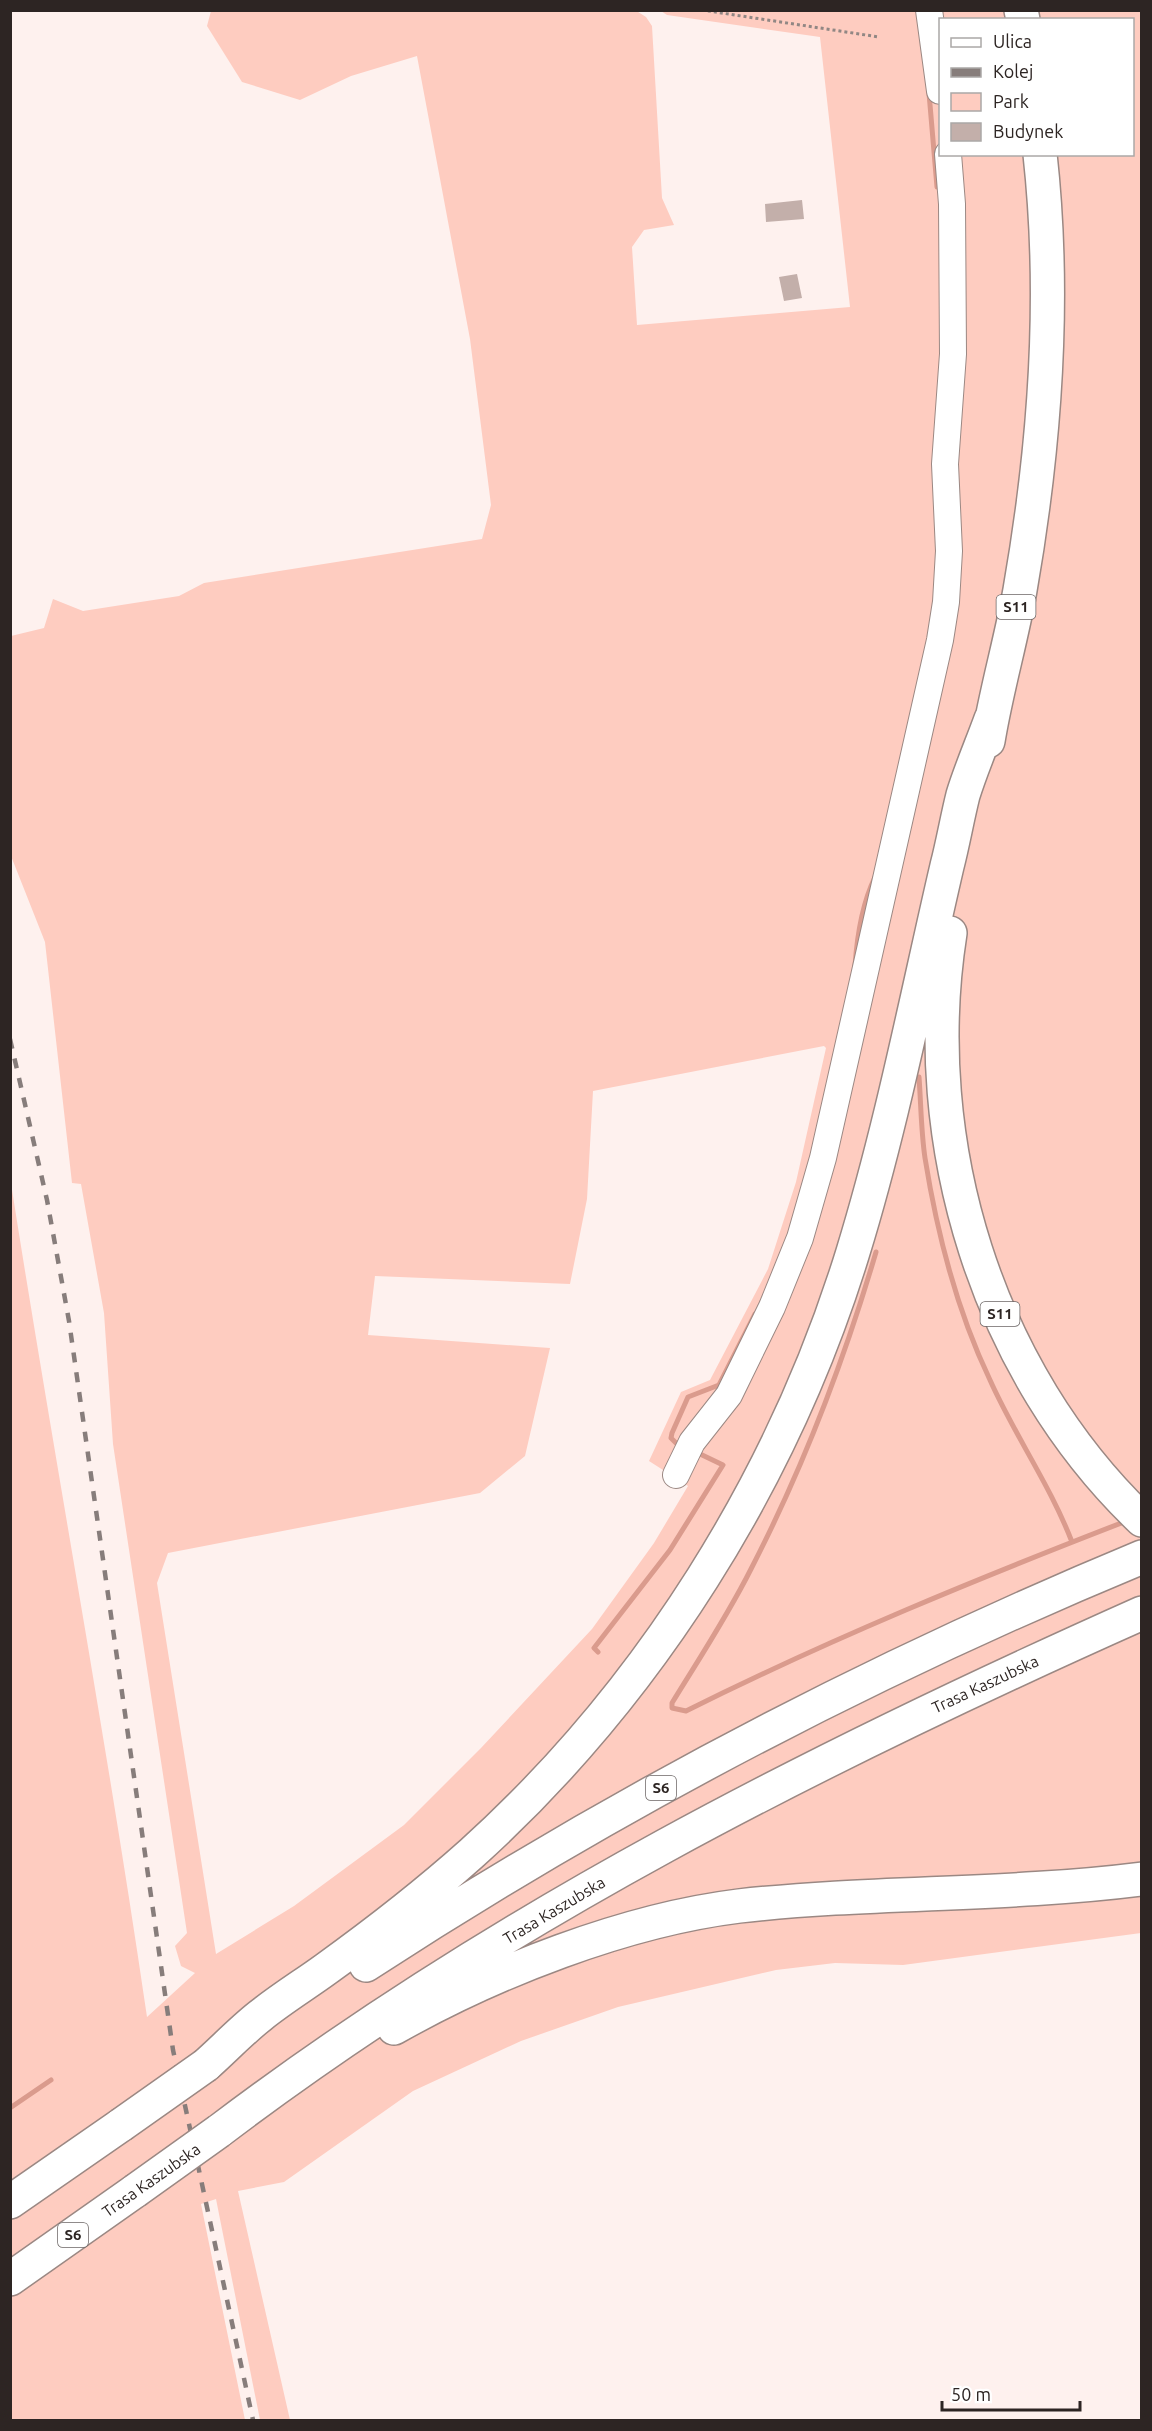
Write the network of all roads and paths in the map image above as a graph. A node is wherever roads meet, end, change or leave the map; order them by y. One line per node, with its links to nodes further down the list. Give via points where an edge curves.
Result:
1 (702, 10): 3 (path)
2 (929, 10): 4 (lane)
3 (879, 37)
4 (939, 84)
5 (948, 156): 8 (lane, via 953,354 945,464 949,562 939,640 823,1158 800,1238 729,1395 692,1442)
6 (1040, 156): 7 (highway, S11, via 1048,291 1044,400 1020,591)
7 (991, 719): 9 (highway, S11, via 947,951 942,1069 948,1132 963,1208 1003,1321 1059,1421); 13 (highway, via 964,793 876,1168 842,1287 787,1423 719,1551 640,1667 571,1752 518,1808 414,1904 259,2017)
8 (676, 1475)
9 (1131, 1509)
10 (1142, 1557): 13 (highway, S6, via 870,1680 634,1802)
11 (1142, 1613): 14 (highway, Trasa Kaszubska / S6, via 898,1725 758,1795 597,1883 408,1997 309,2063)
12 (1142, 1879): 14 (highway, via 736,1907 617,1933 490,1981 410,2020)
13 (206, 2065): 15 (highway, S6, bridge)
14 (219, 2131): 16 (highway, Trasa Kaszubska / S6, bridge)
15 (10, 2202)
16 (10, 2279)

